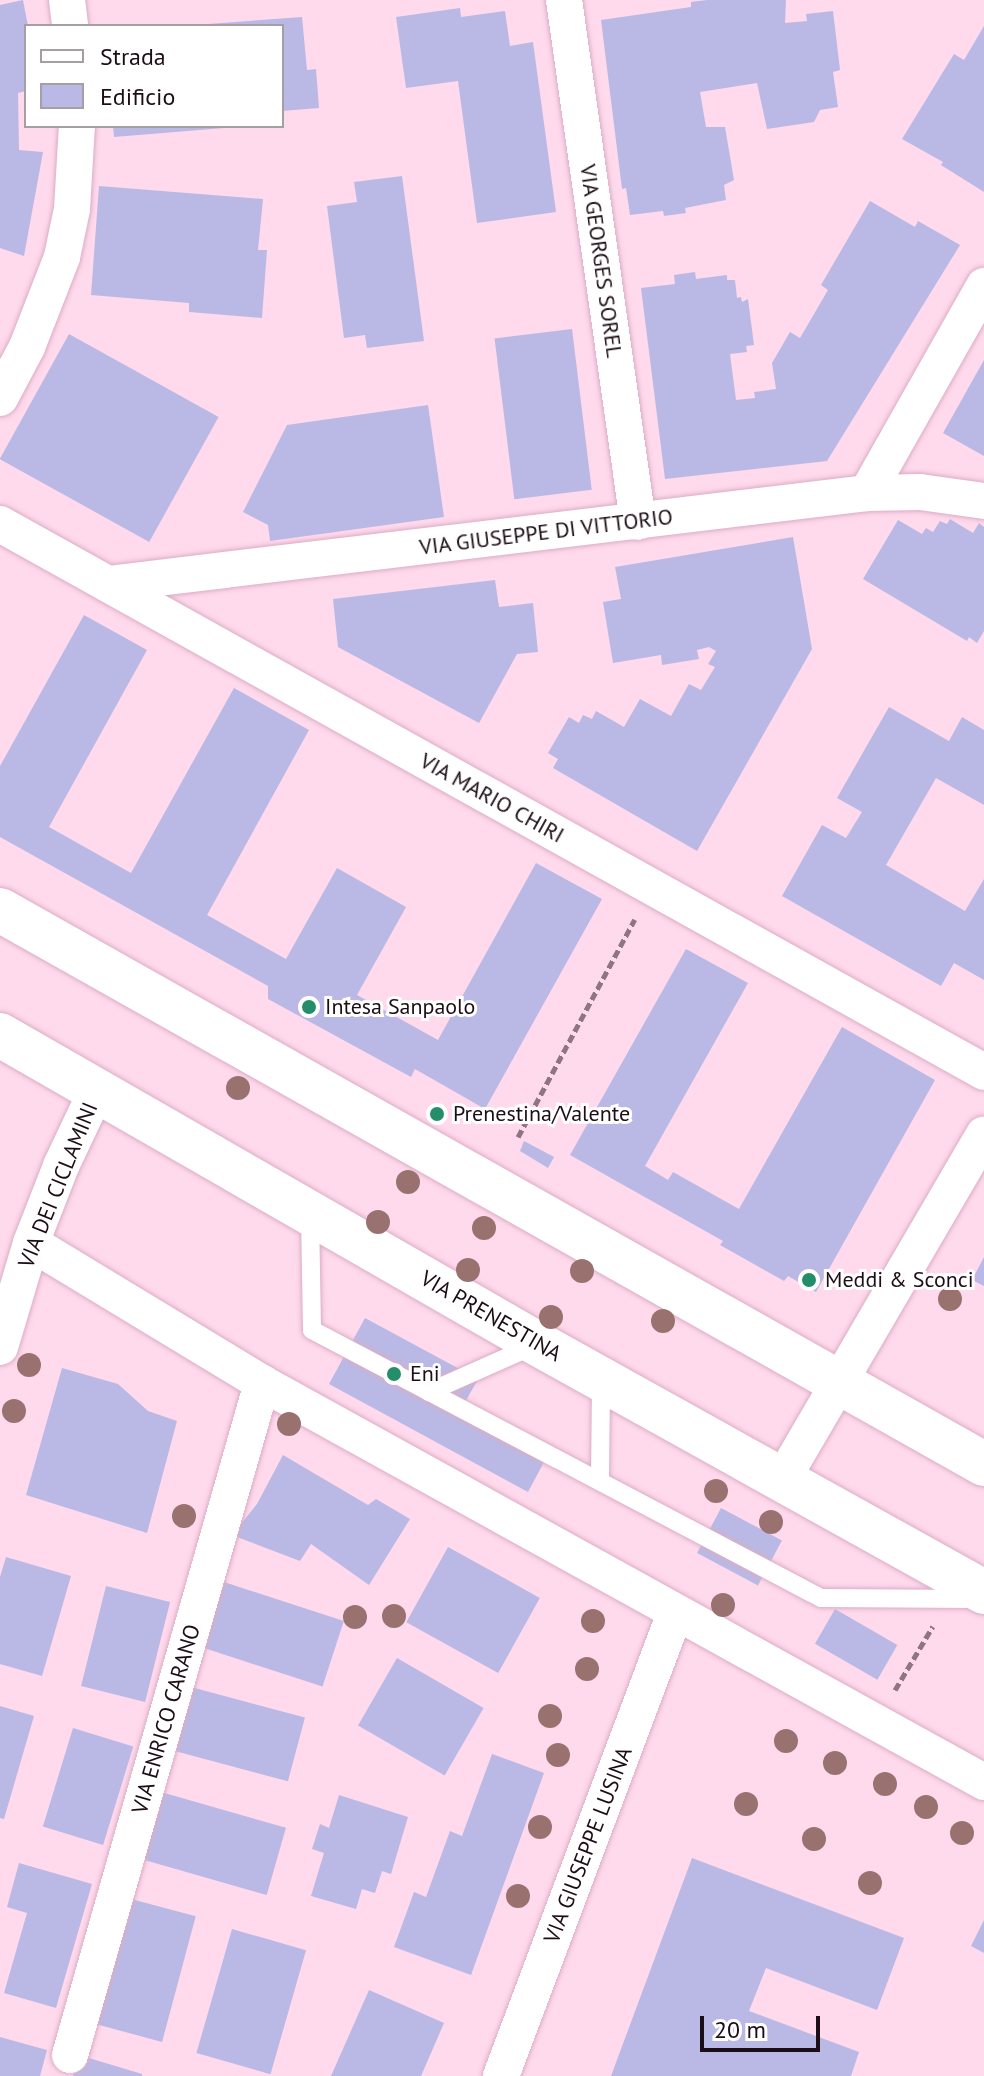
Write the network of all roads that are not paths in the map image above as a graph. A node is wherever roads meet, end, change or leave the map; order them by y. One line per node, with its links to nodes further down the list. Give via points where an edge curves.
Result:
1 (67, 0): 3 (street)
2 (564, 0): 9 (street, VIA GEORGES SOREL)
3 (70, 24)
4 (77, 128): 6 (street, via 72,209 62,257 27,347)
5 (984, 286): 7 (street)
6 (0, 398)
7 (867, 493): 8 (street, VIA GIUSEPPE DI VITTORIO, via 920,492); 9 (street, VIA GIUSEPPE DI VITTORIO)
8 (984, 501)
9 (638, 522): 11 (street, VIA GIUSEPPE DI VITTORIO)
10 (0, 524): 11 (street, VIA MARIO CHIRI)
11 (108, 584): 14 (street, VIA MARIO CHIRI)
12 (0, 910): 24 (main road)
13 (0, 1035): 15 (main road, VIA PRENESTINA)
14 (984, 1072)
15 (97, 1090): 17 (main road, VIA PRENESTINA); 18 (street, VIA DEI CICLAMINI)
16 (984, 1135): 24 (street)
17 (310, 1211): 20 (main road, VIA PRENESTINA); 25 (lane, via 312,1330)
18 (31, 1243): 19 (street, VIA DEI CICLAMINI); 23 (street)
19 (9, 1278): 21 (street, VIA DEI CICLAMINI)
20 (538, 1344): 22 (main road, VIA PRENESTINA); 25 (lane)
21 (0, 1347)
22 (601, 1379): 27 (main road, VIA PRENESTINA); 28 (lane)
23 (262, 1383): 31 (street); 33 (street, VIA ENRICO CARANO)
24 (839, 1384): 26 (main road); 27 (street)
25 (429, 1392): 28 (lane)
26 (984, 1464)
27 (782, 1480): 29 (main road, VIA PRENESTINA)
28 (600, 1481): 30 (lane, via 821,1598)
29 (984, 1592)
30 (984, 1599)
31 (675, 1614): 32 (street); 34 (street, VIA GIUSEPPE LUSINA)
32 (984, 1782)
33 (70, 2055)
34 (501, 2076)

